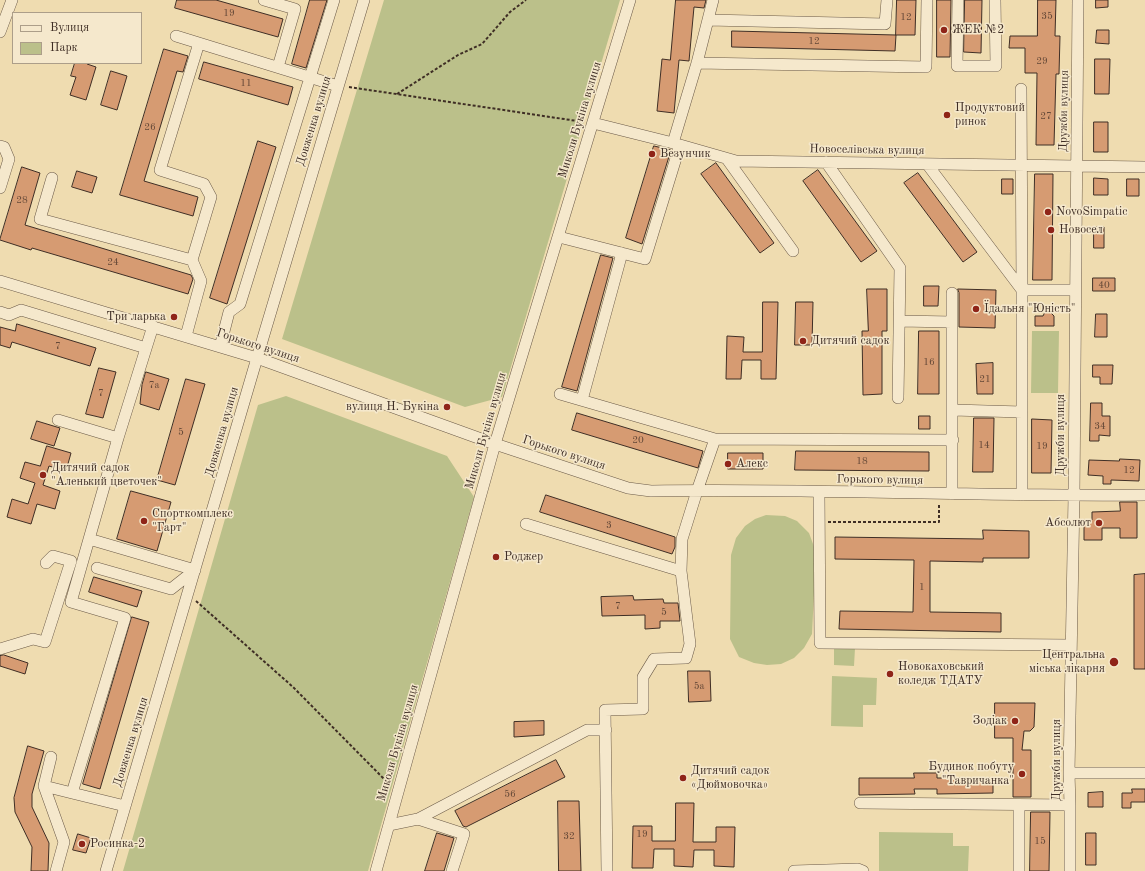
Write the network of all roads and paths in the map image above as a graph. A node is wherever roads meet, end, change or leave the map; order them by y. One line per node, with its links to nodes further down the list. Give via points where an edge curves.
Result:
1 (12, 0): 14 (street)
2 (264, 0): 18 (street, via 295,9)
3 (334, 0): 19 (street)
4 (364, 0): 20 (street, Довженка вулиця)
5 (526, 0): 22 (path, via 510,12 482,44 458,55)
6 (630, 0): 23 (street, Миколи Букіна вулиця)
7 (713, 0): 13 (street)
8 (887, 0): 13 (street, via 885,24)
9 (928, 0): 17 (street, via 926,67)
10 (958, 0): 11 (street, via 958,66 996,66)
11 (995, 0)
12 (1078, 0): 30 (street, Дружби вулиця)
13 (708, 20): 17 (street)
14 (0, 28)
15 (176, 36): 16 (street)
16 (199, 43): 18 (street); 37 (street, via 160,170 204,184 211,197)
17 (697, 62): 24 (street)
18 (278, 67): 19 (street)
19 (311, 77): 20 (street); 47 (street, via 240,304 229,312)
20 (338, 86): 22 (path); 49 (street, Довженка вулиця)
21 (1021, 89): 29 (street)
22 (396, 95): 23 (path)
23 (593, 123): 24 (street, Новоселівська вулиця); 34 (street, Миколи Букіна вулиця)
24 (677, 144): 26 (street, Новоселівська вулиця); 36 (street, via 645,259)
25 (0, 146): 33 (street, via 4,147 9,159)
26 (727, 159): 27 (street, Новоселівська вулиця); 35 (street)
27 (826, 162): 28 (street, Новоселівська вулиця); 43 (street, via 900,268)
28 (927, 164): 29 (street, Новоселівська вулиця); 39 (street)
29 (1020, 165): 30 (street, Новоселівська вулиця); 39 (street)
30 (1076, 166): 31 (street, Новоселівська вулиця); 40 (street, Дружби вулиця)
31 (1145, 167)
32 (52, 178): 37 (street, via 40,219)
33 (0, 188)
34 (559, 237): 36 (street); 59 (street, Миколи Букіна вулиця)
35 (793, 251)
36 (622, 253): 52 (street)
37 (192, 260): 46 (street, via 201,281)
38 (0, 280): 45 (street, Горького вулиця)
39 (1022, 290): 40 (street); 54 (street)
40 (1075, 290): 66 (street, Дружби вулиця)
41 (952, 293): 44 (street)
42 (0, 312): 48 (street, via 9,315 22,310)
43 (900, 321): 44 (street); 51 (street)
44 (952, 322): 53 (street)
45 (152, 326): 46 (street, Горького вулиця); 48 (street)
46 (186, 336): 47 (street, Горького вулиця)
47 (220, 347): 49 (street, Горького вулиця)
48 (146, 348): 56 (street)
49 (257, 358): 59 (street, Горького вулиця); 74 (street, Довженка вулиця)
50 (560, 394): 52 (street)
51 (898, 398)
52 (582, 400): 57 (street)
53 (953, 410): 54 (street); 58 (street)
54 (1022, 412): 64 (street)
55 (58, 420): 56 (street)
56 (118, 438): 69 (street)
57 (715, 439): 58 (street); 60 (street)
58 (953, 440): 63 (street)
59 (495, 444): 60 (street, Горького вулиця, via 628,488); 85 (street, Миколи Букіна вулиця)
60 (697, 491): 61 (street, Горького вулиця); 75 (street, via 682,539)
61 (819, 492): 62 (street, Горького вулиця); 67 (street)
62 (939, 494): 63 (street, Горького вулиця); 67 (path, via 939,522)
63 (952, 494): 64 (street, Горького вулиця)
64 (1022, 495): 66 (street, Горького вулиця)
65 (1145, 495): 66 (street, Горького вулиця)
66 (1074, 496): 77 (street, Дружби вулиця)
67 (818, 523): 77 (street, via 820,643)
68 (526, 524): 75 (street)
69 (89, 539): 70 (street); 74 (street)
70 (84, 554): 71 (street); 84 (street, via 71,602 125,618)
71 (71, 561): 72 (street, via 52,556); 78 (street, via 45,642 33,639)
72 (46, 563)
73 (97, 568): 74 (street, via 171,589)
74 (195, 570): 76 (street, Довженка вулиця)
75 (681, 571): 79 (street, via 690,644 686,658 654,659 643,677 643,709 605,710)
76 (188, 594): 85 (path, via 293,687); 89 (street, Довженка вулиця)
77 (1071, 645): 81 (street, Дружби вулиця)
78 (0, 649)
79 (606, 730): 90 (street, via 587,730); 97 (street)
80 (52, 757): 83 (street)
81 (1069, 773): 82 (street); 88 (street, Дружби вулиця)
82 (1145, 773)
83 (44, 786): 84 (street); 93 (street, via 64,842)
84 (72, 793): 89 (street)
85 (398, 793): 91 (street, Миколи Букіна вулиця)
86 (860, 803): 87 (street)
87 (1019, 805): 88 (street); 99 (street)
88 (1070, 805): 100 (street, Дружби вулиця)
89 (126, 806): 94 (street, Довженка вулиця)
90 (418, 819): 91 (street); 96 (street, via 464,834)
91 (389, 825): 95 (street, Миколи Букіна вулиця)
92 (860, 870): 98 (street)
93 (56, 871)
94 (106, 871)
95 (376, 871)
96 (452, 871)
97 (607, 871)
98 (794, 871)
99 (1019, 871)
100 (1070, 871)

